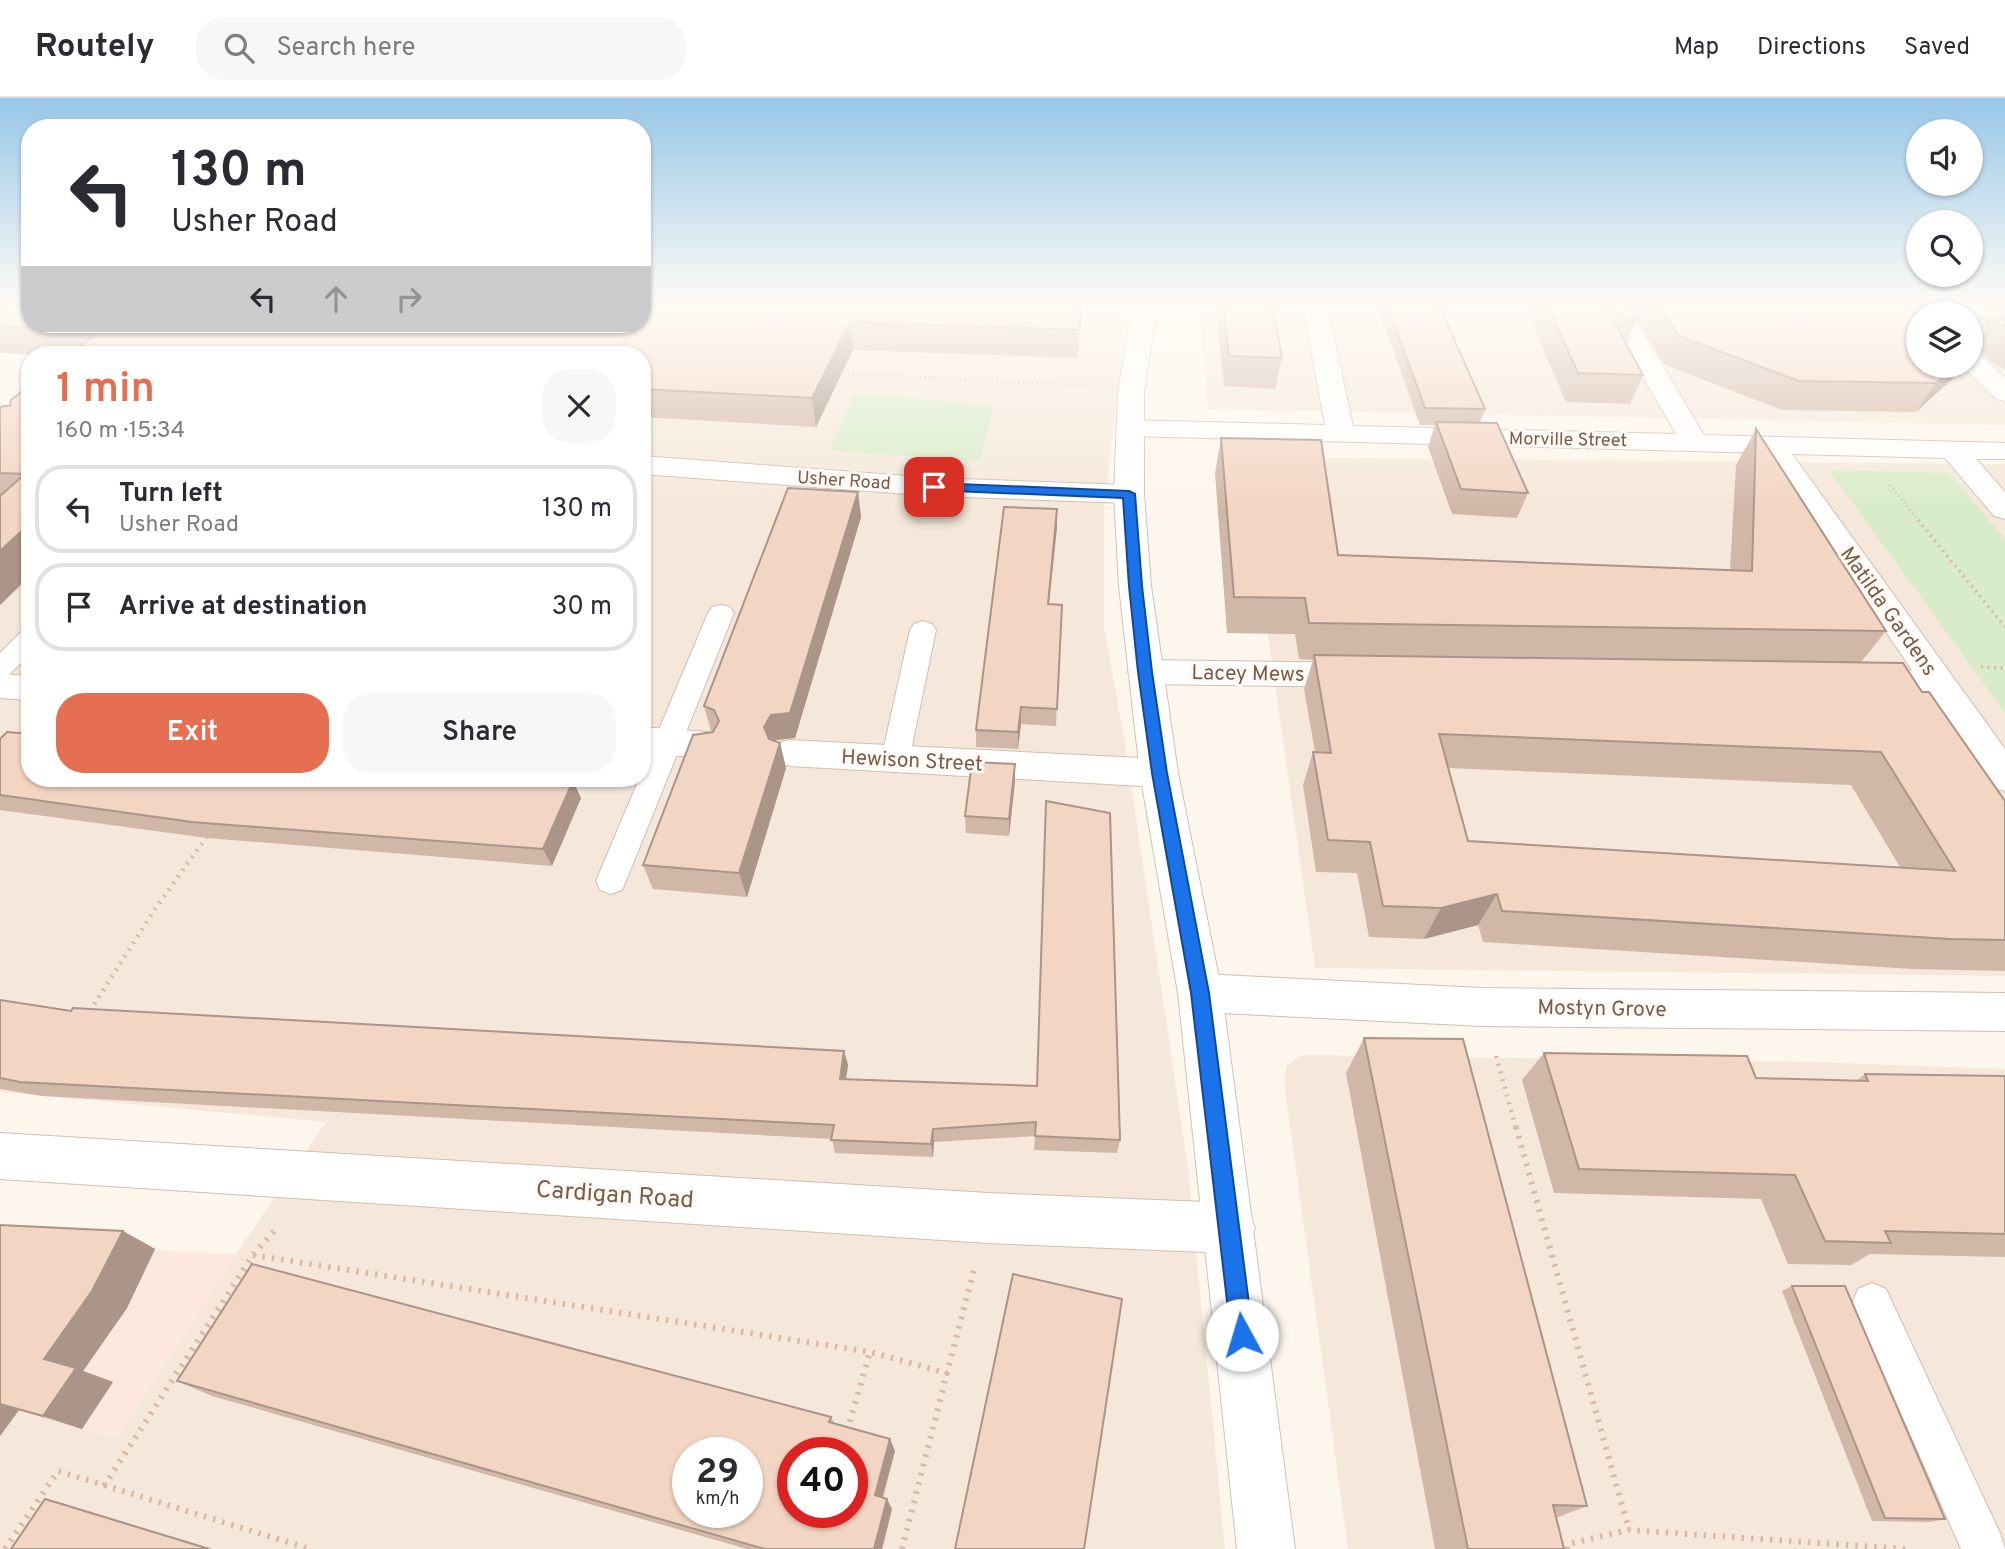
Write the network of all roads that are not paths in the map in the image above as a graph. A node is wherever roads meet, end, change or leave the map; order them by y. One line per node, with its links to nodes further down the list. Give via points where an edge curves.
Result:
1 (1133, 373): 6 (street)
2 (1328, 373): 7 (street)
3 (1654, 373): 8 (street)
4 (1984, 373): 5 (street)
5 (2005, 393)
6 (1130, 428): 7 (street, Morville Street); 13 (street)
7 (1341, 435): 8 (street, Morville Street)
8 (1694, 441): 9 (street, Morville Street)
9 (1772, 444): 10 (street, Morville Street); 21 (street, Matilda Gardens)
10 (1953, 450): 11 (street, Morville Street); 14 (street)
11 (2005, 451)
12 (651, 466): 13 (street, Usher Road, via 934,487)
13 (1129, 494): 18 (street)
14 (2005, 510)
15 (721, 613): 23 (lane)
16 (923, 630): 26 (lane)
17 (21, 656): 22 (lane)
18 (1145, 672): 19 (street, Lacey Mews); 27 (street)
19 (1396, 675)
20 (1831, 680): 21 (street)
21 (1939, 682): 28 (street, Matilda Gardens)
22 (7, 685)
23 (655, 742): 24 (street)
24 (706, 746)
25 (790, 753): 26 (street, Hewison Street)
26 (895, 760): 27 (street, Hewison Street)
27 (1159, 773): 31 (street)
28 (2005, 777)
29 (641, 787): 30 (lane)
30 (611, 881)
31 (1200, 993): 32 (street, Mostyn Grove, via 1482,1007); 34 (street)
32 (2005, 1012)
33 (0, 1156): 34 (street, Cardigan Road, via 988,1218)
34 (1230, 1228): 36 (street)
35 (1872, 1303): 37 (lane)
36 (1266, 1549)
37 (1984, 1549)

